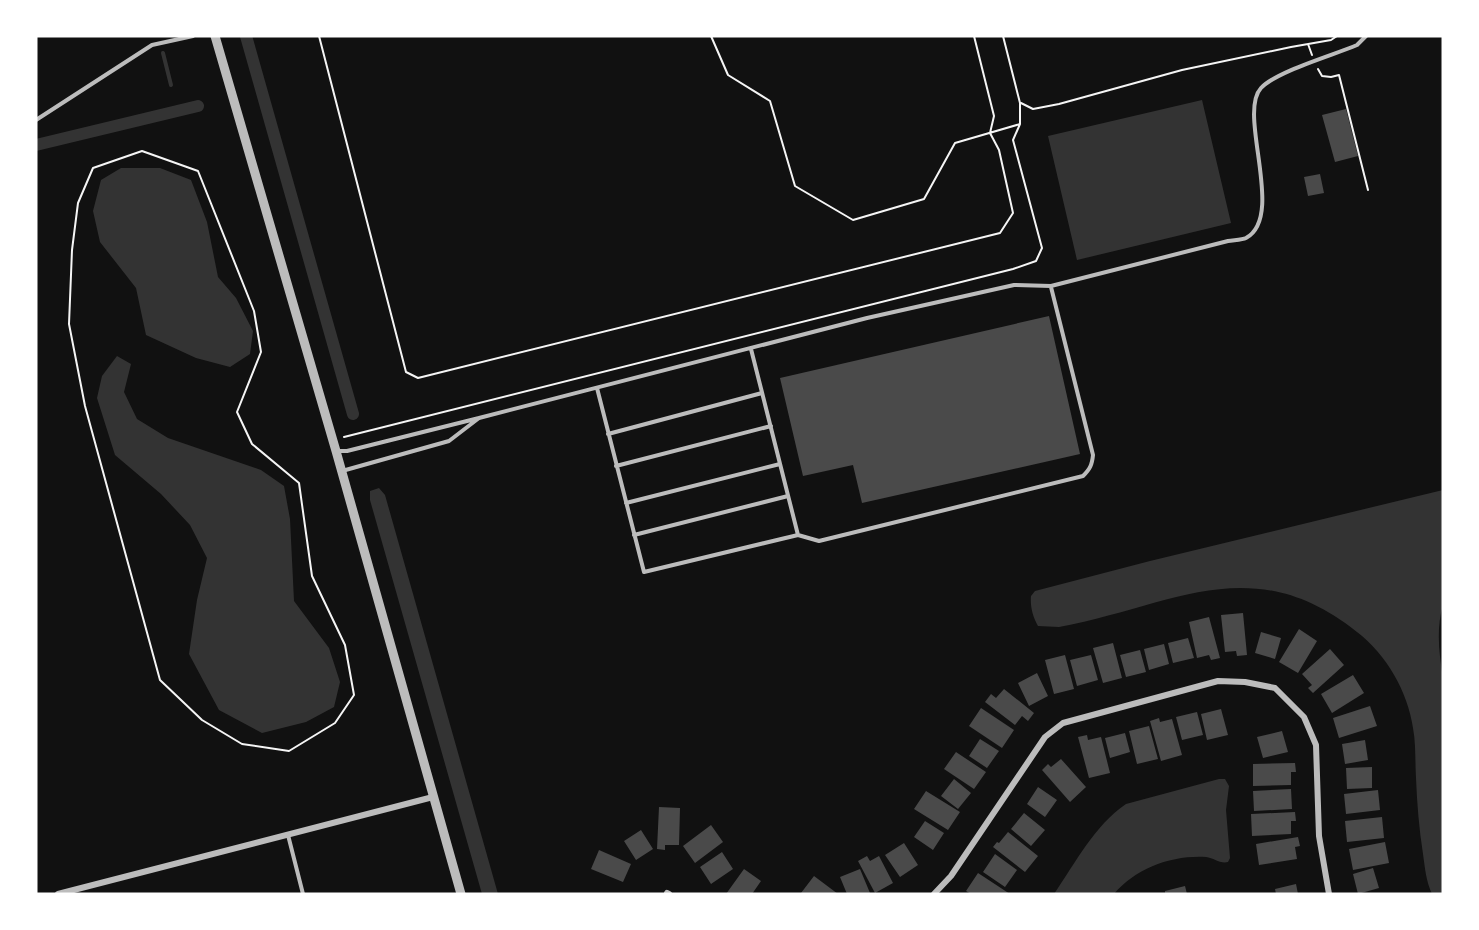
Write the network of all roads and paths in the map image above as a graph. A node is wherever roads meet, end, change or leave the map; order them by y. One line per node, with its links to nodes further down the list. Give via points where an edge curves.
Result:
1 (193, 36): 12 (lane, via 152,45)
2 (215, 36): 25 (street)
3 (319, 36): 14 (path, via 406,372 418,378 1000,233 1012,213 999,150)
4 (711, 36): 14 (path, via 728,75 770,101 795,186 853,220 924,199 955,143)
5 (974, 36): 14 (path, via 994,116)
6 (1003, 36): 11 (path)
7 (1338, 36): 9 (path)
8 (1366, 36): 10 (lane, via 1357,45)
9 (1308, 44): 10 (path); 11 (path, via 1182,70 1033,109)
10 (1315, 62): 15 (path, via 1322,76 1339,75); 16 (lane, via 1274,78 1259,90 1254,108 1263,203 1258,226 1246,238)
11 (1020, 103): 13 (path)
12 (36, 120)
13 (1020, 124): 14 (path); 24 (path, via 1013,140 1042,248 1036,261)
14 (990, 133)
15 (1368, 190)
16 (1051, 286): 17 (lane, via 1014,285); 31 (lane, via 1093,455 1092,465 1083,476 819,541)
17 (751, 349): 18 (lane); 19 (lane)
18 (597, 388): 21 (lane); 23 (lane)
19 (762, 393): 22 (lane); 23 (lane)
20 (237, 412): 20 (path, via 261,352 254,311 198,171 142,152 93,168 78,203 69,324 85,405 160,680 202,720 242,744 290,751 335,723 354,695 345,645 312,576 299,483 252,444)
21 (479, 418): 25 (lane); 28 (lane, via 449,441)
22 (771, 426): 26 (lane); 27 (lane)
23 (608, 434): 27 (lane)
24 (344, 437)
25 (336, 451): 28 (street)
26 (780, 464): 29 (lane); 30 (lane)
27 (616, 466): 30 (lane)
28 (342, 471): 33 (street)
29 (788, 496): 31 (lane); 32 (lane)
30 (626, 502): 32 (lane)
31 (798, 535): 32 (lane, via 644,572)
32 (634, 536)
33 (433, 797): 34 (street); 37 (street)
34 (288, 834): 35 (street); 36 (lane)
35 (58, 894)
36 (303, 894)
37 (461, 894)
38 (934, 894): 39 (street, via 951,876 1045,737 1063,723 1218,681 1275,688 1304,717 1316,745 1319,836)
39 (1329, 894)

